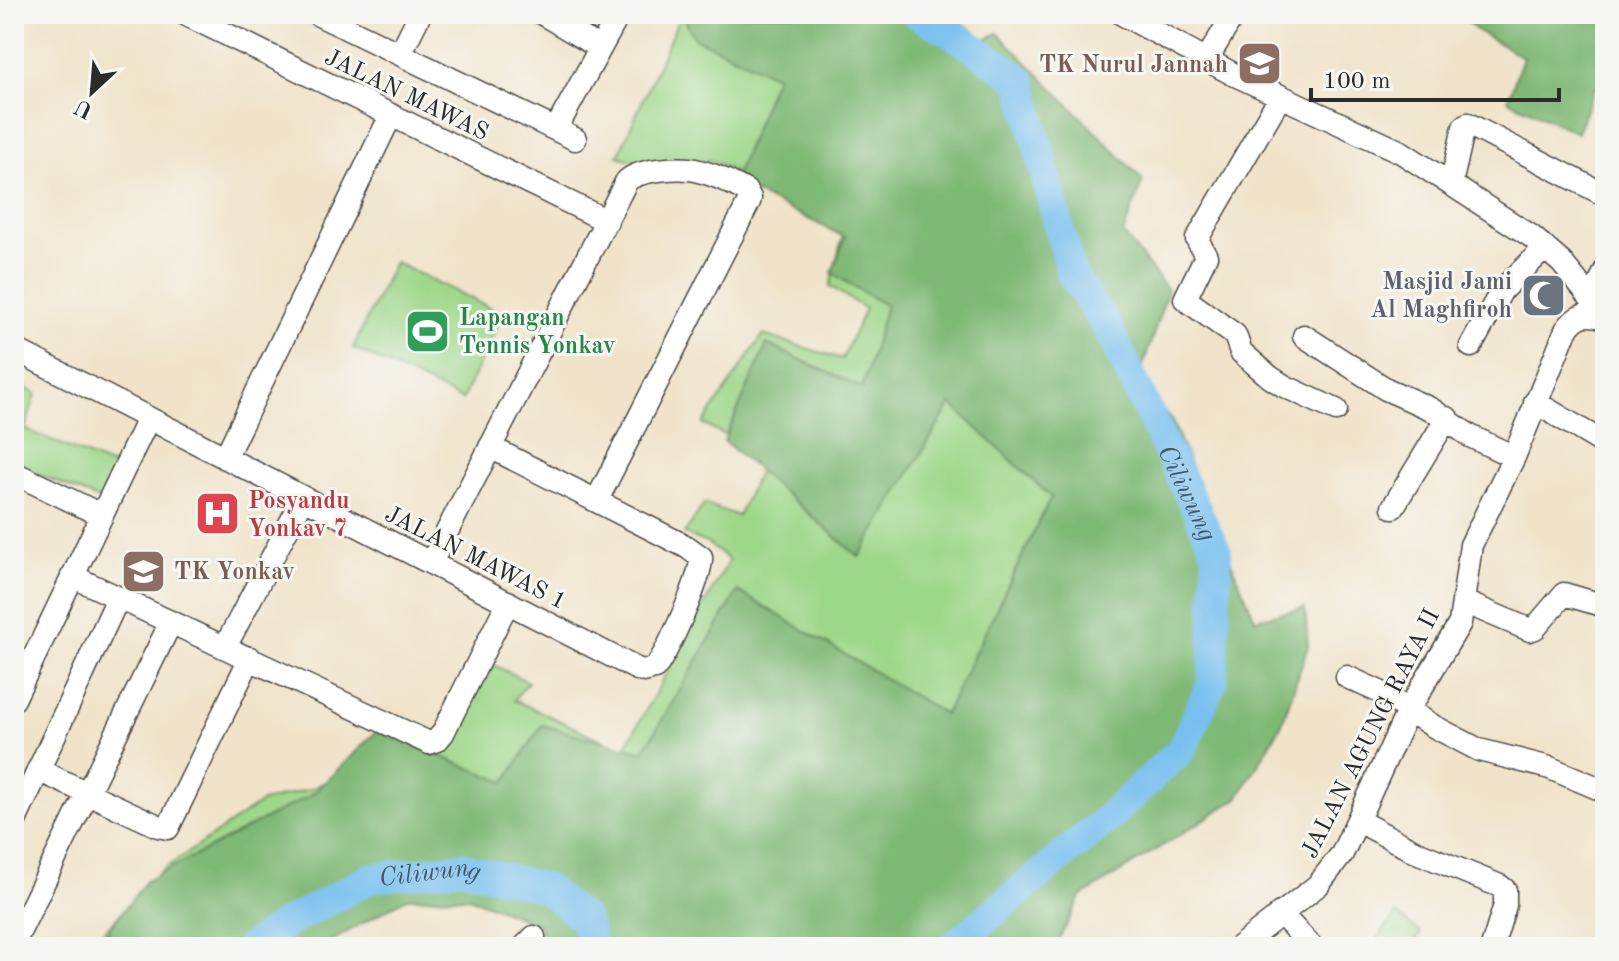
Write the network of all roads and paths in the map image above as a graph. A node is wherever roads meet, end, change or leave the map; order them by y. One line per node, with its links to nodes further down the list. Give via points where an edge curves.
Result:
1 (185, 14): 12 (street, JALAN MAWAS)
2 (317, 14): 9 (street)
3 (420, 14): 9 (street)
4 (619, 14): 8 (street)
5 (1122, 14): 10 (street)
6 (1234, 14): 10 (street)
7 (550, 16): 8 (street)
8 (600, 48): 9 (street, via 565,134)
9 (400, 54)
10 (1207, 59): 11 (street)
11 (1280, 97): 13 (street, via 1401,152); 23 (street, via 1197,239 1206,256 1185,299 1235,335 1241,352 1270,377)
12 (391, 115): 15 (street, JALAN MAWAS); 29 (street)
13 (1451, 184): 14 (street, via 1468,124); 16 (street)
14 (1605, 195)
15 (607, 221): 27 (street); 32 (street, via 626,182 638,173 692,169 746,191 750,198)
16 (1545, 248): 18 (street, via 1573,275); 20 (street, via 1502,290)
17 (1605, 271): 18 (street)
18 (1597, 311): 22 (street, JALAN AGUNG RAYA II, via 1575,318 1566,330)
19 (1304, 336): 24 (street, via 1386,389)
20 (1471, 346)
21 (14, 349): 25 (street, JALAN MAWAS 1)
22 (1535, 402): 26 (street); 28 (street, JALAN AGUNG RAYA II)
23 (1336, 410)
24 (1447, 418): 28 (street); 33 (street)
25 (148, 419): 29 (street, JALAN MAWAS 1); 34 (street)
26 (1605, 444)
27 (490, 447): 32 (street); 35 (street)
28 (1514, 457): 39 (street, JALAN AGUNG RAYA II, via 1471,545)
29 (225, 458): 31 (street, JALAN MAWAS 1)
30 (14, 473): 34 (street)
31 (303, 499): 35 (street, JALAN MAWAS 1); 42 (street)
32 (597, 500): 38 (street, JALAN MAWAS 1, via 701,557 700,572 658,664 650,671 637,669)
33 (1393, 507)
34 (101, 515): 36 (street)
35 (431, 563): 38 (street, JALAN MAWAS 1)
36 (72, 576): 37 (street); 45 (street)
37 (118, 598): 41 (street); 47 (street)
38 (508, 602): 43 (street, via 434,742 423,742)
39 (1464, 602): 40 (street, via 1530,630 1564,594); 46 (street, JALAN AGUNG RAYA II, via 1460,623)
40 (1605, 606)
41 (171, 622): 42 (street); 49 (street)
42 (225, 647): 43 (street)
43 (250, 658): 49 (street, via 168,828)
44 (1347, 677): 46 (street)
45 (14, 699)
46 (1409, 709): 48 (street, via 1479,750 1550,768); 50 (street, JALAN AGUNG RAYA II)
47 (38, 770): 49 (street); 51 (street)
48 (1605, 791)
49 (87, 793): 53 (street)
50 (1359, 821): 52 (street, JALAN AGUNG RAYA II, via 1327,875); 56 (street, via 1505,890)
51 (14, 823)
52 (1280, 913): 54 (street, JALAN AGUNG RAYA II); 55 (street)
53 (14, 943)
54 (1239, 947)
55 (1312, 947)
56 (1493, 947)

